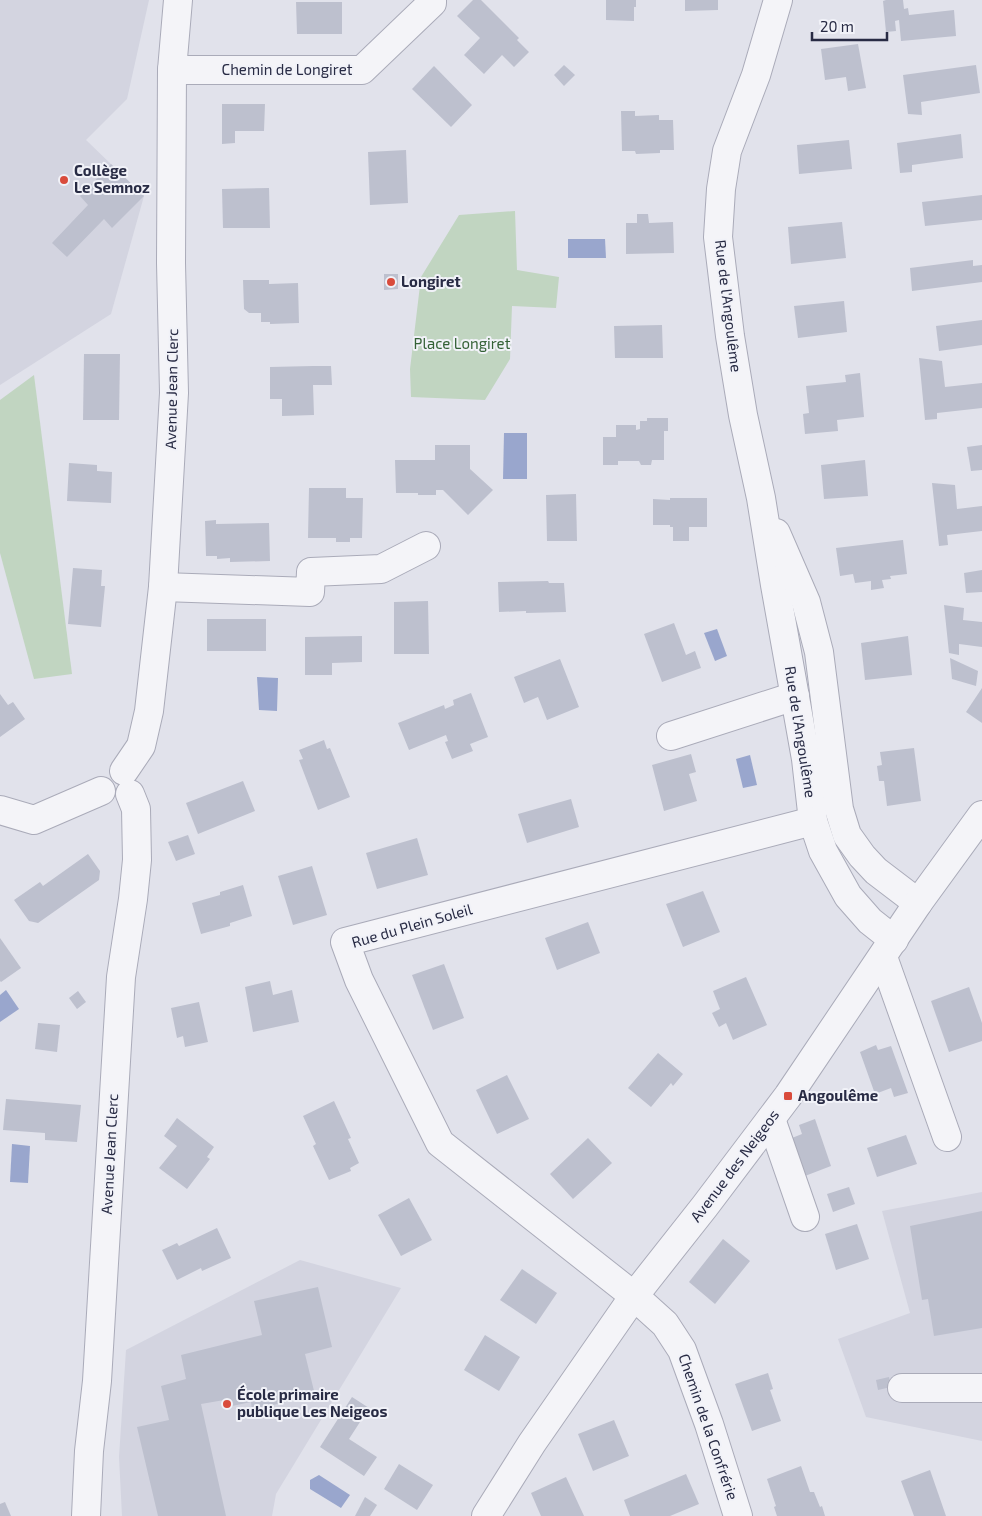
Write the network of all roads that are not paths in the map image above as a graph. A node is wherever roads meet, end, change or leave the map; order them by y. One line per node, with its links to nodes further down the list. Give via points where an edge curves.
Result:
1 (178, 0): 4 (street, Avenue Jean Clerc)
2 (432, 0): 4 (street, Chemin de Longiret, via 362,70)
3 (778, 0): 5 (street, Rue de l'Angoulême, via 756,75 727,151 718,237 730,336)
4 (172, 70): 7 (street, Avenue Jean Clerc, via 174,393)
5 (761, 498): 8 (street, Rue de l'Angoulême); 14 (street, Rue de l'Angoulême, via 806,602 819,652 839,809 847,835 876,871)
6 (426, 546): 7 (street, via 381,569 311,572 310,592)
7 (163, 586): 10 (street, Avenue Jean Clerc, via 149,711 141,746)
8 (794, 696): 9 (street); 13 (street, Rue de l'Angoulême)
9 (671, 736)
10 (127, 782): 11 (street, via 116,768 109,770 100,783 101,791 34,820); 22 (street, Avenue Jean Clerc, via 136,809 137,860 121,977)
11 (0, 810)
12 (982, 815): 14 (street, Avenue des Neigeos)
13 (814, 821): 15 (street, Rue de l'Angoulême, via 823,852 848,896); 19 (street, Rue du Plein Soleil, via 345,942 359,980 440,1143)
14 (918, 903): 15 (street, Avenue des Neigeos)
15 (888, 949): 16 (street, Avenue des Neigeos); 17 (street)
16 (771, 1119): 18 (street); 19 (street, Avenue des Neigeos)
17 (947, 1138)
18 (804, 1217)
19 (634, 1296): 23 (street, Avenue des Neigeos, via 532,1443); 24 (street, Chemin de la Confrérie, via 664,1324 682,1350)
20 (902, 1388): 21 (street)
21 (982, 1388)
22 (86, 1516)
23 (486, 1516)
24 (738, 1516)

